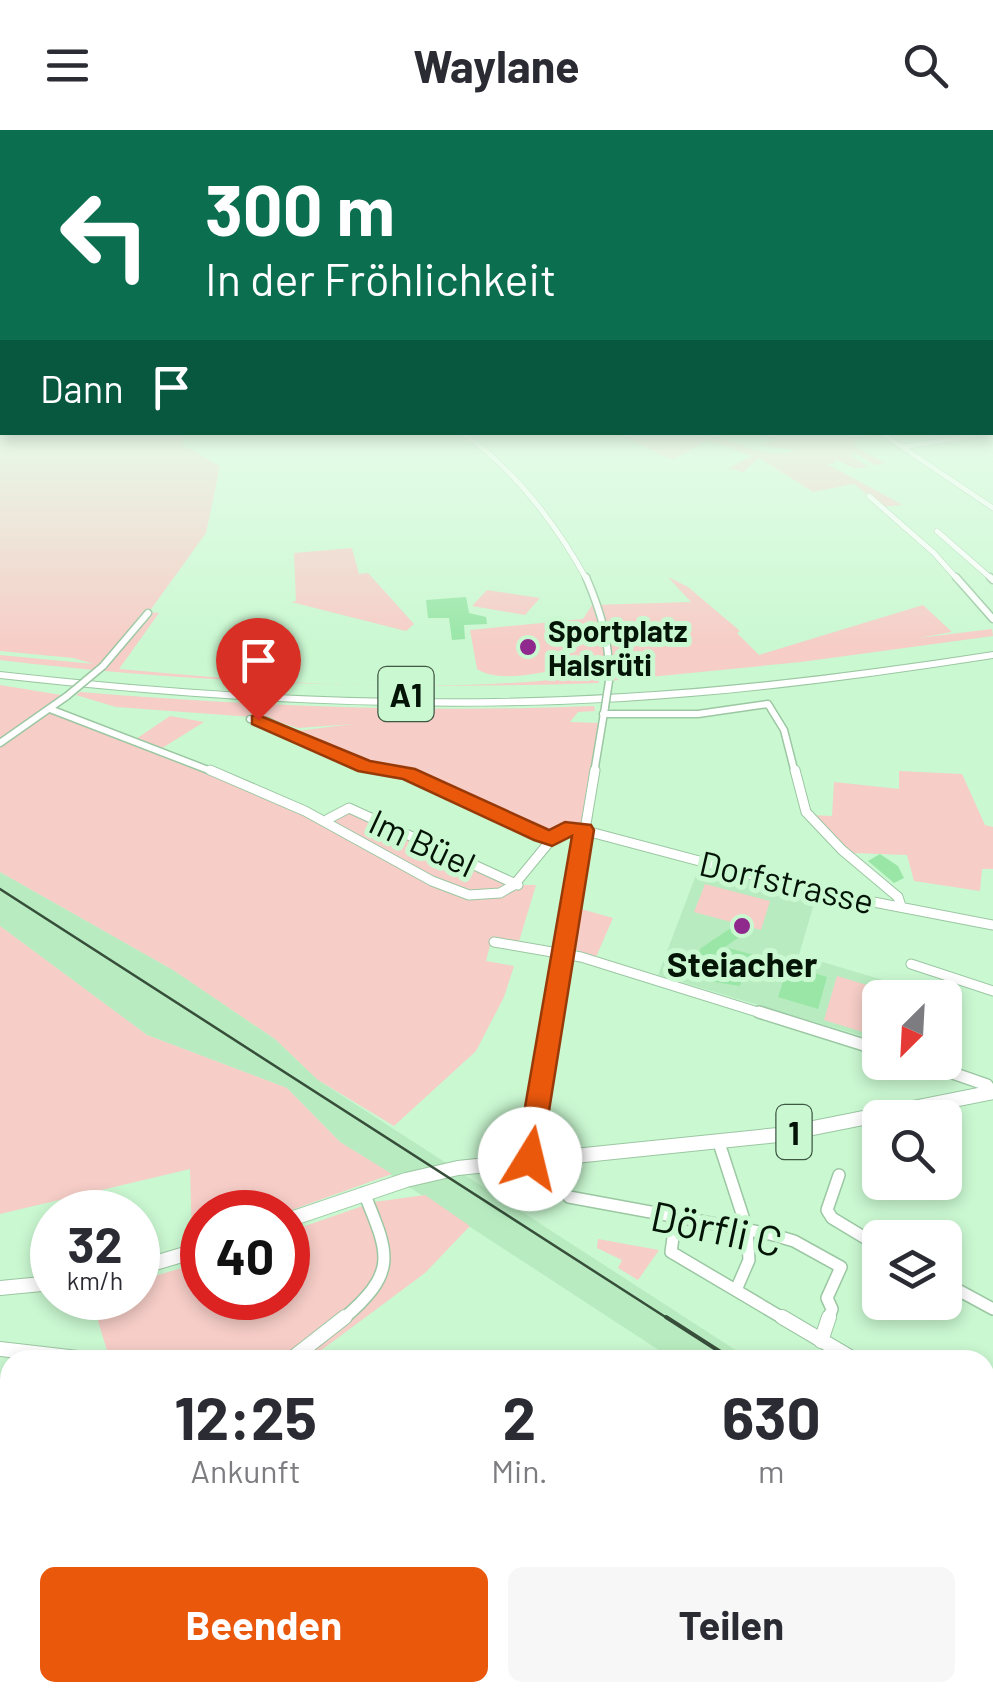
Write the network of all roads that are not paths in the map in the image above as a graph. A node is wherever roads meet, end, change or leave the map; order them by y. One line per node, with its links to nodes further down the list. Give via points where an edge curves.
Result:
1 (530, 498): 14 (street, bridge, via 587,575 609,646)
2 (873, 498): 6 (street)
3 (937, 531): 4 (street)
4 (993, 580)
5 (148, 614): 10 (street)
6 (993, 619)
7 (993, 646): 9 (highway, A1, via 762,678 503,693 260,690)
8 (993, 657): 12 (highway, A1); 12 (highway)
9 (0, 666)
10 (103, 666): 13 (street, bridge)
11 (0, 675): 12 (highway, A1, via 213,696 407,702 627,697)
12 (844, 678)
13 (50, 709): 16 (street); 17 (street)
14 (604, 711): 18 (street); 21 (street, via 698,714 768,704 784,730 806,812)
15 (250, 720): 19 (street, via 266,721 365,766 408,774)
16 (0, 744)
17 (328, 819): 20 (street, Im Büel, via 349,808); 20 (street, via 455,892 483,896)
18 (583, 830): 19 (street, via 565,828); 21 (street, Dorfstrasse, via 802,888); 24 (street)
19 (552, 839): 20 (street)
20 (518, 886)
21 (901, 906): 22 (street, Dorfstrasse)
22 (993, 925)
23 (494, 942): 24 (street)
24 (564, 953): 27 (street); 31 (street)
25 (911, 964): 26 (street)
26 (993, 991)
27 (862, 1044)
28 (962, 1076): 29 (street)
29 (993, 1092): 30 (main road, 1)
30 (719, 1144): 31 (main road, 1); 37 (street)
31 (530, 1159): 33 (main road, 1, via 441,1172)
32 (839, 1175): 38 (street, via 827,1210)
33 (364, 1193): 35 (main road, 1); 46 (street, via 386,1270 370,1294)
34 (568, 1197): 36 (street, Dörfli C)
35 (310, 1212)
36 (676, 1216): 37 (street, Dörfli C); 39 (street)
37 (748, 1229): 42 (street, via 749,1260); 45 (street, Dörfli C, via 794,1241 841,1267)
38 (862, 1236)
39 (671, 1252): 42 (street)
40 (30, 1285): 41 (main road)
41 (0, 1288)
42 (736, 1290): 45 (street)
43 (962, 1292): 44 (street)
44 (993, 1309)
45 (820, 1341): 47 (street)
46 (302, 1350)
47 (837, 1350)

